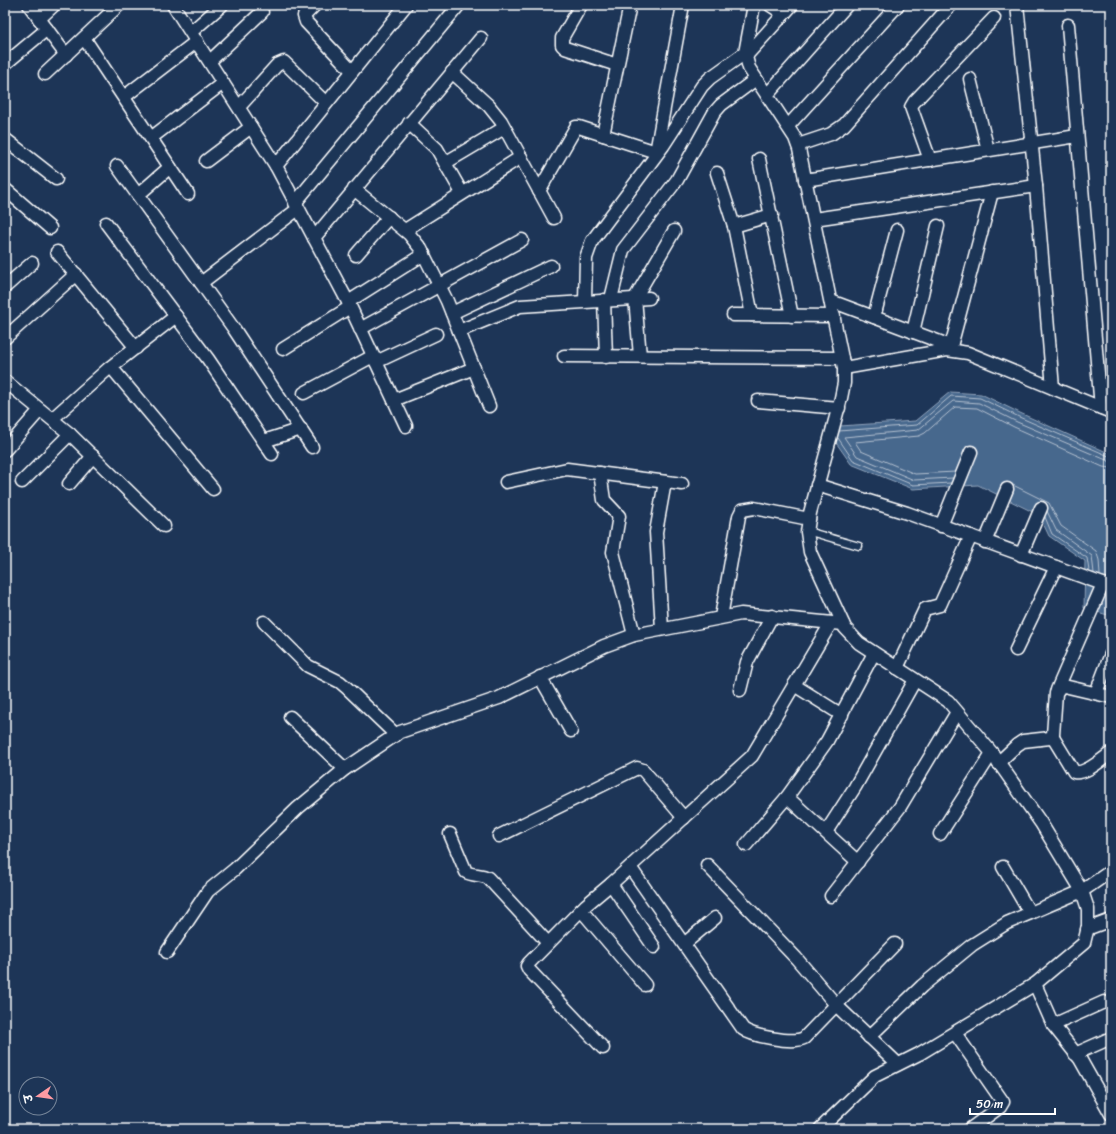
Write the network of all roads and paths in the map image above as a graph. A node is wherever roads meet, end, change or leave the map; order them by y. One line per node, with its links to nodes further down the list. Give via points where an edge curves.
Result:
1 (29, 5): 21 (street)
2 (54, 5): 21 (street)
3 (119, 5): 25 (street)
4 (173, 5): 24 (street)
5 (222, 5): 24 (street)
6 (315, 5): 32 (street, via 306,12 306,22)
7 (406, 5): 32 (street)
8 (459, 5): 73 (street)
9 (581, 5): 31 (street, via 562,38 562,45)
10 (630, 5): 31 (street)
11 (683, 5): 53 (street)
12 (754, 5): 28 (street)
13 (770, 5): 18 (street)
14 (847, 5): 38 (street)
15 (898, 5): 43 (street)
16 (951, 5): 51 (street, via 844,125 831,134)
17 (1017, 5): 50 (street)
18 (788, 9): 28 (street)
19 (262, 12): 29 (street)
20 (994, 18): 56 (street, via 914,102 912,107)
21 (39, 19): 23 (street)
22 (1068, 25): 47 (street)
23 (46, 29): 27 (street); 30 (street)
24 (194, 36): 29 (street); 39 (street)
25 (84, 38): 27 (street); 39 (street)
26 (481, 38): 33 (street)
27 (66, 55): 34 (street)
28 (746, 55): 35 (street, via 749,68); 53 (street, via 702,86)
29 (210, 61): 37 (street)
30 (5, 64)
31 (617, 65): 46 (street)
32 (352, 71): 40 (street)
33 (452, 72): 42 (street); 45 (street, via 489,106)
34 (45, 74)
35 (756, 79): 38 (street); 98 (street, via 717,109 676,180 623,250)
36 (970, 79): 52 (street)
37 (223, 83): 41 (street); 48 (street)
38 (767, 95): 43 (street)
39 (124, 97): 48 (street)
40 (326, 103): 41 (street, via 284,62 277,66); 60 (street)
41 (238, 107): 44 (street)
42 (409, 124): 58 (street, via 431,142); 67 (street)
43 (788, 126): 51 (street)
44 (251, 127): 57 (street); 60 (street)
45 (504, 128): 54 (street); 58 (street)
46 (603, 135): 53 (street); 68 (street, via 579,127 573,129)
47 (1078, 136): 50 (street); 132 (street)
48 (151, 138): 61 (street)
49 (5, 139): 63 (street)
50 (1031, 143): 52 (street); 65 (street)
51 (798, 145): 64 (street)
52 (988, 150): 56 (street)
53 (655, 155): 99 (street, via 588,249)
54 (521, 157): 68 (street); 70 (street)
55 (759, 159): 74 (street)
56 (930, 160): 64 (street)
57 (206, 161)
58 (445, 163): 70 (street)
59 (117, 166): 72 (street)
60 (276, 166): 73 (street)
61 (170, 167): 71 (street); 72 (street)
62 (717, 173): 79 (street)
63 (56, 179)
64 (805, 180): 77 (street)
65 (1036, 186): 69 (street); 125 (street)
66 (5, 189): 81 (street)
67 (354, 189): 75 (street); 85 (street)
68 (539, 191): 76 (street)
69 (992, 192): 77 (street); 115 (street)
70 (462, 193): 82 (street)
71 (188, 194)
72 (138, 195): 93 (street)
73 (297, 206): 85 (street); 93 (street)
74 (772, 215): 79 (street); 106 (street)
75 (389, 218): 82 (street); 89 (street)
76 (554, 218)
77 (814, 219): 100 (street)
78 (106, 223): 105 (street)
79 (734, 226): 104 (street)
80 (938, 226): 111 (street)
81 (50, 228)
82 (405, 230): 88 (street)
83 (897, 230): 108 (street)
84 (674, 231): 96 (street)
85 (314, 238): 101 (street)
86 (522, 240): 94 (street)
87 (57, 252): 92 (street)
88 (424, 254): 94 (street); 101 (street)
89 (356, 255)
90 (32, 263): 95 (street)
91 (552, 266): 102 (street)
92 (76, 274): 113 (street); 114 (street)
93 (201, 283): 135 (street)
94 (440, 285): 102 (street); 109 (street)
95 (5, 287)
96 (635, 298): 97 (street); 98 (street); 118 (street)
97 (649, 298)
98 (607, 299): 99 (street); 119 (street)
99 (585, 301): 110 (street, via 520,306)
100 (831, 301): 107 (street); 108 (street)
101 (349, 304): 109 (street); 116 (street)
102 (452, 313): 110 (street)
103 (733, 315): 104 (street)
104 (752, 315): 106 (street)
105 (176, 316): 114 (street); 137 (street)
106 (792, 316): 107 (street)
107 (834, 316): 121 (street)
108 (874, 317): 111 (street)
109 (360, 329): 120 (street)
110 (459, 331): 123 (street)
111 (913, 332): 115 (street)
112 (436, 334): 120 (street)
113 (5, 338)
114 (136, 348): 122 (street)
115 (951, 348): 121 (street); 125 (street)
116 (283, 349)
117 (564, 356): 119 (street)
118 (640, 356): 119 (street); 121 (street)
119 (606, 357)
120 (375, 359): 126 (street); 127 (street)
121 (843, 363): 130 (street, via 844,383)
122 (111, 367): 133 (street); 150 (street)
123 (474, 368): 127 (street); 129 (street)
124 (8, 388): 131 (street)
125 (1053, 388): 132 (street)
126 (304, 393)
127 (394, 400): 134 (street)
128 (758, 401): 130 (street)
129 (489, 406)
130 (839, 408): 149 (street)
131 (40, 410): 133 (street); 139 (street)
132 (1106, 410)
133 (52, 419): 136 (street)
134 (406, 426)
135 (301, 430): 137 (street); 138 (street)
136 (70, 434): 142 (street); 144 (street)
137 (264, 441): 141 (street)
138 (312, 447)
139 (5, 450)
140 (972, 452): 155 (street)
141 (272, 454)
142 (93, 456): 147 (street); 154 (street)
143 (600, 473): 145 (street, via 567,468); 146 (street); 167 (street, via 604,500 619,516 613,552)
144 (22, 482)
145 (506, 482)
146 (665, 482): 148 (street); 166 (street, via 656,532)
147 (69, 484)
148 (682, 484)
149 (817, 485): 153 (street); 155 (street)
150 (213, 489)
151 (1007, 490): 157 (street)
152 (1041, 508): 159 (street)
153 (808, 525): 158 (lane); 163 (street, via 754,508 742,510); 165 (street, via 810,552)
154 (164, 526)
155 (941, 526): 156 (street)
156 (971, 536): 157 (street); 171 (street, via 940,606 925,609)
157 (985, 542): 159 (street)
158 (859, 546)
159 (1021, 555): 160 (street)
160 (1056, 567): 161 (street); 168 (street)
161 (1107, 586): 176 (street)
162 (772, 616): 163 (street, via 741,614); 165 (street); 175 (street, via 747,662)
163 (721, 618): 166 (street)
164 (264, 622): 183 (street, via 308,666 340,682)
165 (837, 624): 169 (street); 174 (street)
166 (662, 629): 167 (street)
167 (634, 635): 172 (street, via 604,646)
168 (1016, 650)
169 (874, 653): 171 (street); 180 (street)
170 (1111, 654): 177 (street)
171 (898, 668): 173 (street)
172 (540, 677): 182 (street); 183 (street, via 499,698 409,728)
173 (915, 680): 179 (street, via 948,701); 190 (street, via 855,787)
174 (794, 685): 180 (street); 189 (street, via 752,756)
175 (740, 690)
176 (1057, 690): 177 (street, via 1064,686); 184 (street)
177 (1096, 693): 178 (street)
178 (1111, 697)
179 (957, 712): 186 (street); 195 (street, via 900,807)
180 (842, 715): 188 (street, via 827,741)
181 (290, 717): 187 (street)
182 (571, 732)
183 (396, 735): 187 (street)
184 (1052, 736): 185 (street, via 1074,772 1084,771); 186 (street, via 1017,744)
185 (1111, 753)
186 (995, 758): 192 (street); 201 (street, via 1041,823)
187 (345, 769): 212 (street, via 298,808 235,869 208,891)
188 (787, 797): 190 (street); 194 (street)
189 (684, 818): 193 (street, via 643,770 638,768); 197 (street)
190 (826, 832): 195 (street)
191 (450, 834): 208 (street, via 466,872 488,878)
192 (940, 834)
193 (499, 836)
194 (746, 845)
195 (858, 862): 202 (street)
196 (707, 865): 216 (street, via 796,958)
197 (630, 867): 200 (street); 209 (street)
198 (1003, 867): 204 (street)
199 (1111, 871): 201 (street)
200 (611, 884): 203 (street); 211 (street)
201 (1082, 891): 204 (street); 207 (street, via 1088,909)
202 (831, 896)
203 (581, 910): 208 (street); 214 (street)
204 (1030, 913): 219 (street, via 1007,923 972,945 922,986)
205 (715, 918): 209 (street)
206 (1111, 920): 207 (street)
207 (1087, 929): 213 (street, via 1084,943)
208 (548, 943): 221 (street, via 529,963 528,968)
209 (684, 944): 216 (street, via 747,1032 801,1040)
210 (895, 944): 216 (street)
211 (654, 947)
212 (167, 952)
213 (1035, 984): 217 (street); 218 (street)
214 (645, 986)
215 (1104, 1002): 217 (street)
216 (837, 1006): 219 (street)
217 (1053, 1025): 222 (street)
218 (955, 1033): 223 (street); 226 (street, via 1003,1102)
219 (869, 1037): 223 (street)
220 (1111, 1038): 222 (street)
221 (603, 1048)
222 (1076, 1054): 224 (street)
223 (898, 1064): 225 (street, via 875,1076)
224 (1110, 1110)
225 (820, 1129)
226 (970, 1129)

